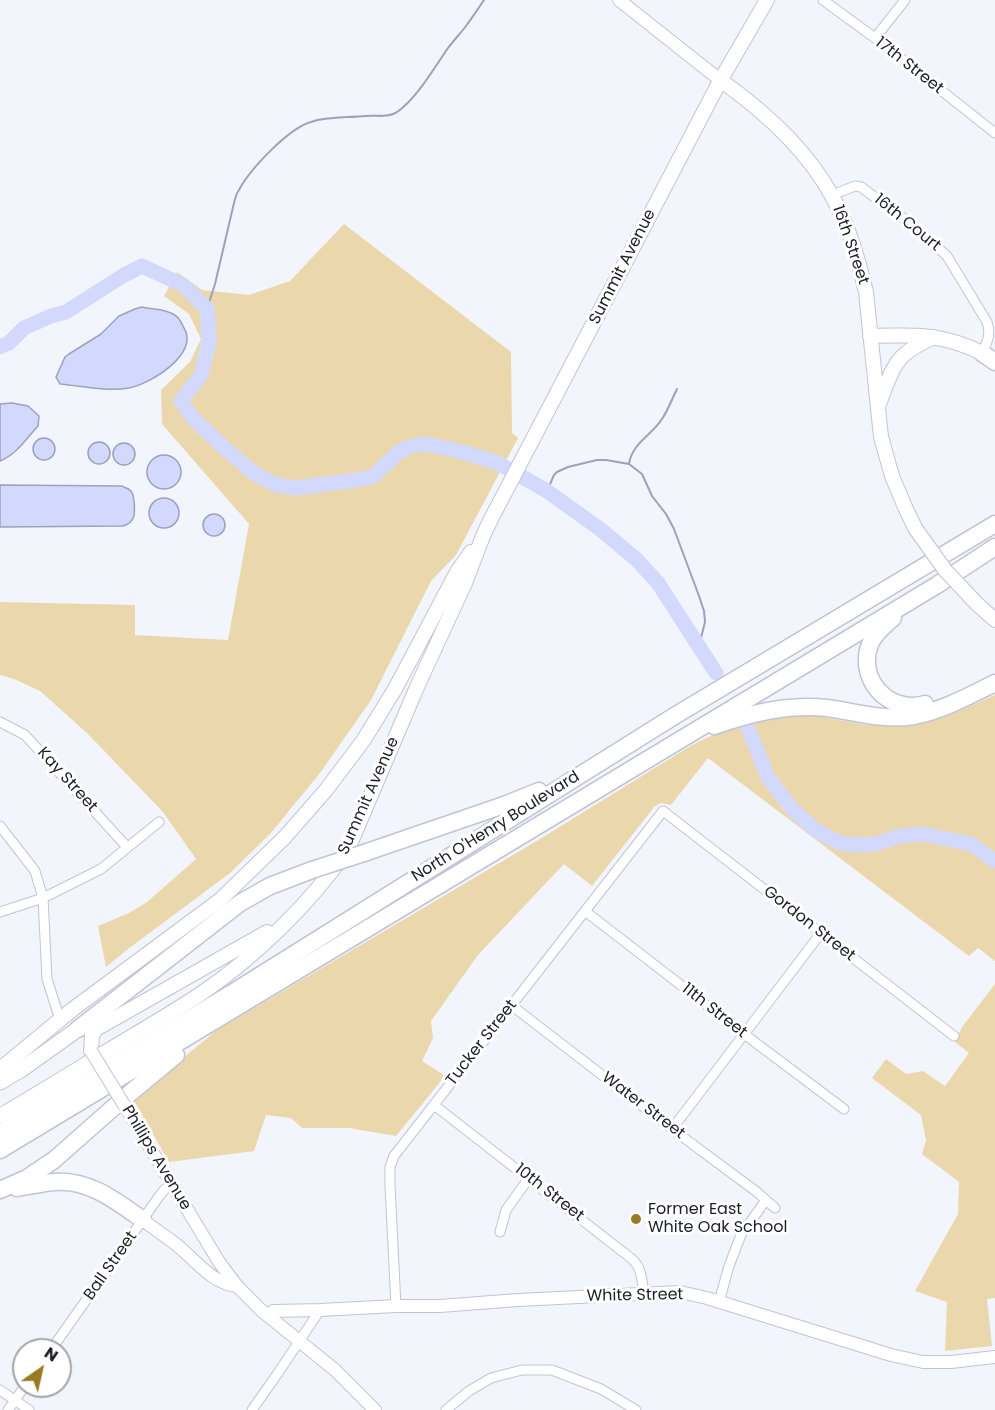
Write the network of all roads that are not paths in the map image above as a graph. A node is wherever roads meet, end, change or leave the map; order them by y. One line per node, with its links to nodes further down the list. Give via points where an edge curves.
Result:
1 (619, 0): 6 (street, 16th Street)
2 (767, 0): 6 (main road, Summit Avenue)
3 (823, 0): 5 (street, 17th Street)
4 (905, 0): 5 (street)
5 (875, 38): 7 (street, 17th Street)
6 (720, 80): 8 (main road, 16th Street, via 780,128); 14 (main road, Summit Avenue)
7 (995, 133)
8 (832, 195): 9 (main road, 16th Street, via 861,270); 11 (street, 16th Court, via 861,187 947,256 987,321)
9 (870, 336): 10 (main road); 12 (main road, 16th Street)
10 (934, 337): 11 (main road); 12 (main road, via 903,356 889,378)
11 (989, 357)
12 (878, 409): 17 (main road, 16th Street, bridge, via 885,456 915,528 945,570)
13 (995, 524): 22 (highway, North O'Henry Boulevard)
14 (483, 536): 28 (main road, Summit Avenue, via 348,849); 32 (main road, Summit Avenue, via 457,572 363,741 326,790 284,838 220,900)
15 (995, 547): 16 (highway, North O'Henry Boulevard)
16 (937, 585): 18 (highway, via 875,636 867,659 873,684 891,701 914,706); 21 (highway, North O'Henry Boulevard)
17 (995, 620)
18 (995, 673)
19 (995, 683): 21 (highway, via 945,708 913,716 884,718 828,708 793,707 745,715)
20 (0, 722): 26 (street, Kay Street, via 25,735)
21 (682, 737): 37 (highway, North O'Henry Boulevard)
22 (584, 772): 38 (highway, bridge, via 504,805 270,886 240,903); 48 (highway, North O'Henry Boulevard)
23 (663, 811): 29 (street, Tucker Street); 31 (street, Gordon Street)
24 (159, 822): 26 (street)
25 (0, 826): 27 (street, via 35,871)
26 (127, 847): 27 (street, via 101,869)
27 (43, 898): 30 (street); 33 (street)
28 (298, 911): 41 (main road, via 96,1029); 46 (main road, Summit Avenue, via 201,994)
29 (585, 911): 34 (street, Tucker Street); 39 (street, 11th Street)
30 (0, 912)
31 (821, 933): 39 (street); 40 (street, Gordon Street)
32 (155, 948): 35 (main road, Summit Avenue); 38 (main road, via 144,963 79,1016)
33 (51, 993): 35 (street); 36 (street)
34 (511, 1005): 44 (street, Tucker Street); 47 (street, Water Street)
35 (73, 1009): 36 (main road, Summit Avenue)
36 (60, 1020): 42 (main road, Summit Avenue)
37 (218, 1020): 49 (highway, North O'Henry Boulevard); 52 (highway, via 54,1160)
38 (78, 1029): 41 (street, Phillips Avenue); 43 (main road)
39 (744, 1034): 45 (street, 11th Street); 47 (street)
40 (954, 1036)
41 (91, 1051): 51 (street, Phillips Avenue, bridge)
42 (0, 1070)
43 (0, 1082)
44 (434, 1105): 50 (street, 10th Street); 60 (street, Tucker Street, via 394,1156 390,1167)
45 (844, 1109)
46 (0, 1116)
47 (672, 1129): 53 (street, Water Street)
48 (0, 1133)
49 (0, 1150)
50 (529, 1178): 56 (street, via 506,1210); 58 (street, 10th Street, via 638,1265)
51 (172, 1185): 55 (street, Ball Street); 57 (street, Phillips Avenue)
52 (1, 1190): 55 (highway, via 75,1183 100,1191)
53 (766, 1200): 54 (street, Water Street); 59 (street, via 741,1235)
54 (775, 1208)
55 (143, 1220): 57 (street, Phillips Avenue, via 220,1281); 63 (street, Ball Street)
56 (500, 1232)
57 (237, 1286): 62 (street, Phillips Avenue)
58 (644, 1294): 59 (street, White Street, via 680,1292); 60 (street, White Street)
59 (719, 1302): 65 (street, White Street, via 923,1362)
60 (396, 1306): 61 (street, White Street)
61 (320, 1310): 62 (street, White Street, via 273,1311); 64 (street)
62 (269, 1316): 64 (street, Phillips Avenue)
63 (59, 1338)
64 (300, 1340): 71 (street); 72 (street, Phillips Avenue)
65 (995, 1357)
66 (0, 1390): 67 (street)
67 (15, 1400): 69 (street); 70 (street)
68 (621, 1406): 73 (street, via 601,1389 552,1370 522,1370 491,1378); 74 (street)
69 (8, 1410)
70 (29, 1410)
71 (252, 1410)
72 (375, 1410)
73 (446, 1410)
74 (636, 1410)

